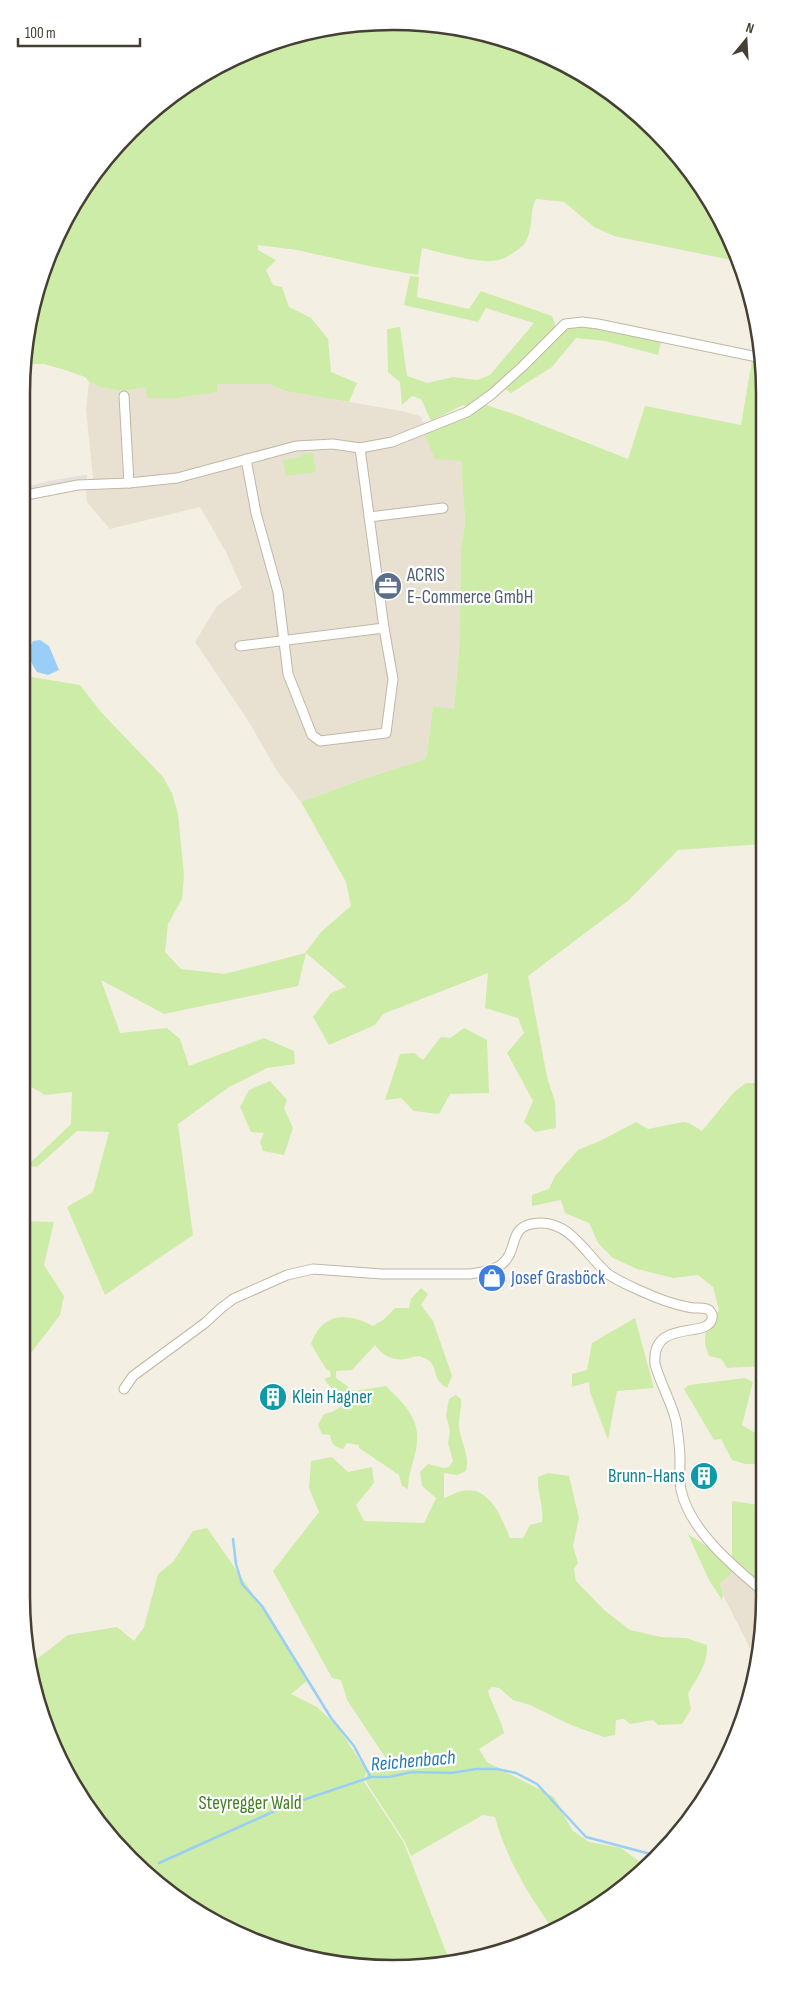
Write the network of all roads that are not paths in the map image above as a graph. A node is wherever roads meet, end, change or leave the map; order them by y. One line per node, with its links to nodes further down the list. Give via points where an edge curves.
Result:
1 (754, 356): 3 (street, via 598,324 565,324 517,372 467,412 392,442)
2 (124, 396): 5 (street)
3 (360, 448): 4 (street, via 333,444 296,446); 8 (street)
4 (246, 460): 5 (street, via 177,478); 10 (street, via 256,513 278,592)
5 (129, 483): 6 (street, via 78,484)
6 (30, 494)
7 (443, 508): 8 (street)
8 (369, 517): 9 (street)
9 (384, 628): 10 (street); 10 (street, via 394,682 386,733 320,741 312,735 288,674)
10 (284, 641): 11 (street)
11 (240, 646)
12 (124, 1389): 13 (street, via 133,1376 220,1309 247,1292 287,1274 313,1269 382,1274 483,1272 506,1260 516,1234 523,1228 541,1223 554,1225 574,1238 597,1264 619,1281 664,1300 691,1308 704,1308 712,1313 706,1326 672,1334 658,1343 655,1364 675,1419 681,1492 688,1508 716,1547)
13 (756, 1585)

